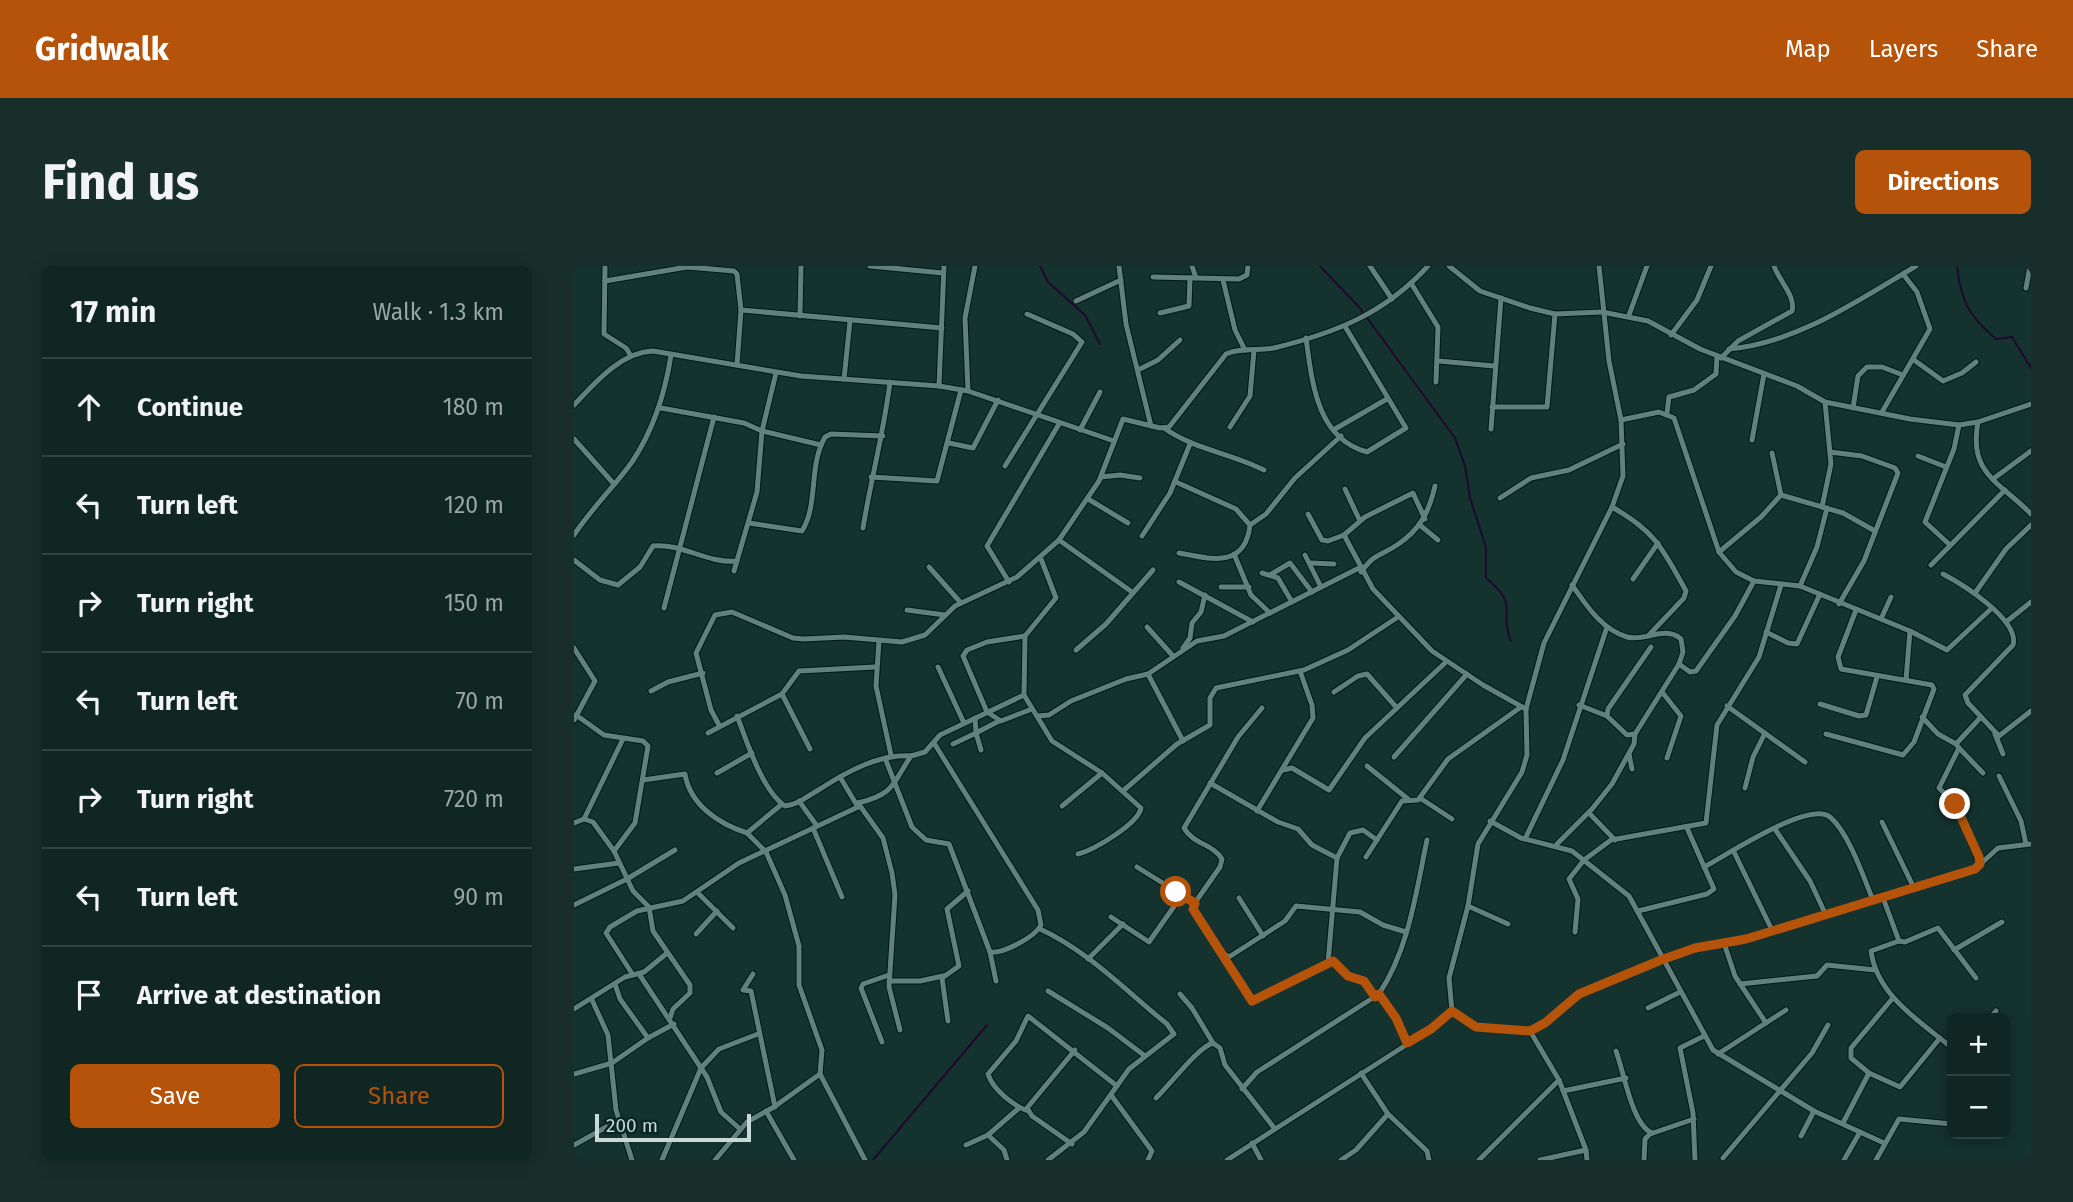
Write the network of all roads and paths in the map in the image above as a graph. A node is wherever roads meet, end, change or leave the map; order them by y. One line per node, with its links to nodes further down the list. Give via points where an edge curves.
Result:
1 (801, 266): 35 (street)
2 (870, 266): 17 (street)
3 (975, 266): 61 (street, via 965,318)
4 (1119, 266): 21 (street)
5 (1192, 266): 20 (street)
6 (1248, 266): 22 (street, via 1244,277)
7 (1370, 266): 27 (street)
8 (1427, 266): 24 (street)
9 (1449, 266): 26 (street, via 1480,291)
10 (1599, 266): 30 (street)
11 (1647, 266): 34 (street)
12 (1711, 266): 39 (street, via 1697,300)
13 (1774, 266): 42 (street, via 1794,303 1792,311)
14 (1916, 266): 18 (street)
15 (2030, 266): 25 (street)
16 (605, 267): 23 (street)
17 (944, 269): 37 (street)
18 (1903, 274): 42 (street, via 1786,337); 48 (street, via 1917,292 1930,329)
19 (1153, 277): 20 (street)
20 (1193, 278): 22 (street); 31 (street, via 1189,306)
21 (1121, 280): 28 (street); 53 (street)
22 (1223, 280): 43 (street, via 1235,330)
23 (605, 281): 29 (street, via 687,267 734,271); 46 (street, via 604,334)
24 (1411, 284): 27 (street); 49 (street, via 1438,327)
25 (2026, 288)
26 (1501, 298): 33 (street); 52 (street)
27 (1392, 299): 38 (street)
28 (1076, 301)
29 (741, 310): 35 (street); 51 (street)
30 (1602, 312): 33 (street); 34 (street); 75 (street)
31 (1160, 313)
32 (1027, 314): 73 (street, via 1082,342)
33 (1555, 314): 68 (street, via 1547,407)
34 (1629, 315): 39 (street)
35 (800, 316): 36 (street)
36 (850, 321): 37 (street); 57 (street)
37 (942, 327): 60 (street)
38 (1346, 327): 40 (street); 63 (street)
39 (1671, 335): 47 (street)
40 (1306, 338): 44 (street); 82 (street, via 1315,399)
41 (1180, 340): 53 (street)
42 (1729, 349): 47 (street)
43 (1245, 350): 44 (street); 81 (street, via 1223,356 1176,420)
44 (1254, 350): 80 (street, via 1250,396)
45 (671, 355): 46 (street, via 653,351); 51 (street); 69 (street)
46 (631, 356): 67 (street)
47 (1719, 357): 55 (street); 72 (street, via 1716,374 1694,390 1669,397)
48 (1914, 360): 50 (street, via 1943,381); 56 (street)
49 (1438, 361): 52 (street); 59 (street)
50 (1976, 362)
51 (737, 365): 54 (street)
52 (1494, 366): 68 (street)
53 (1138, 370): 79 (street)
54 (776, 373): 57 (street); 85 (street)
55 (1764, 374): 65 (street); 89 (street)
56 (1903, 374): 70 (street, via 1867,368 1858,376); 71 (street)
57 (844, 379): 58 (street)
58 (890, 382): 60 (street); 86 (street)
59 (1436, 382)
60 (939, 386): 61 (street)
61 (965, 390): 64 (street); 91 (street)
62 (1100, 392): 84 (street)
63 (1387, 399): 82 (street); 87 (street, via 1406,430 1367,452)
64 (998, 400): 73 (street); 91 (street, via 973,448)
65 (1825, 402): 70 (street); 96 (street)
66 (2031, 404): 76 (street)
67 (574, 405)
68 (1492, 407): 83 (street)
69 (660, 408): 74 (street); 109 (street, via 633,460)
70 (1853, 408): 71 (street)
71 (1882, 412): 78 (street)
72 (1667, 413): 75 (street); 139 (street, via 1674,418)
73 (1036, 415): 77 (street); 100 (street)
74 (714, 417): 85 (street); 138 (street)
75 (1621, 420): 93 (street)
76 (1978, 422): 78 (street); 107 (street, via 1974,448)
77 (1059, 424): 84 (street); 158 (street, via 987,547)
78 (1959, 425): 101 (street)
79 (1152, 426): 81 (street); 90 (street, via 1123,419)
80 (1230, 427)
81 (1164, 428): 92 (street)
82 (1335, 429): 87 (street)
83 (1491, 429)
84 (1080, 430): 90 (street)
85 (762, 431): 94 (street); 123 (street, via 757,492)
86 (883, 436): 94 (street, via 831,434); 104 (street)
87 (1341, 436): 125 (street)
88 (574, 439): 109 (street)
89 (1752, 440)
90 (1114, 441): 99 (street)
91 (948, 443): 104 (street, via 935,482)
92 (1190, 444): 102 (street); 108 (street)
93 (1623, 444): 114 (street, via 1569,470 1531,478); 116 (street, via 1623,476)
94 (821, 445): 123 (street, via 813,475 811,517 802,531)
95 (2031, 451): 107 (street)
96 (1830, 452): 117 (street); 130 (street, via 1862,456 1898,470)
97 (1772, 453): 113 (street)
98 (1918, 456): 101 (street)
99 (1107, 464): 103 (street); 105 (street)
100 (1006, 466)
101 (1946, 467): 137 (street, via 1925,522)
102 (1264, 470)
103 (1120, 475): 105 (street); 106 (street)
104 (871, 477): 129 (street)
105 (1101, 477): 115 (street)
106 (1140, 478)
107 (1993, 479): 112 (street)
108 (1176, 482): 125 (street, via 1236,509); 133 (street)
109 (614, 484): 127 (street)
110 (1435, 486): 120 (street)
111 (1345, 489): 122 (street)
112 (2005, 490): 119 (street); 137 (street)
113 (1781, 495): 117 (street); 139 (street)
114 (1500, 498)
115 (1088, 499): 124 (street); 134 (street)
116 (1612, 507): 136 (street, via 1644,526); 160 (street)
117 (1824, 508): 130 (street); 162 (street, via 1817,547)
118 (1308, 514): 132 (street, via 1322,540)
119 (2031, 514)
120 (1425, 519): 122 (street, via 1413,493); 128 (street)
121 (574, 521): 127 (street)
122 (1360, 521): 132 (street)
123 (749, 523): 145 (street)
124 (1128, 523)
125 (1250, 525): 141 (street, via 1248,541)
126 (2031, 525): 168 (street, via 2006,549)
127 (580, 526): 131 (street)
128 (1421, 526): 135 (street); 151 (street, via 1394,547 1377,553)
129 (863, 528)
130 (1875, 531): 175 (street)
131 (574, 535)
132 (1344, 535): 151 (street, via 1360,560)
133 (1142, 536)
134 (1059, 540): 143 (street); 167 (street)
135 (1438, 541)
136 (1658, 543): 156 (street); 190 (street, via 1686,594)
137 (1950, 545): 148 (street)
138 (682, 548): 144 (street, via 653,546 640,568 618,585 600,580); 145 (street, via 712,560); 176 (street)
139 (1719, 552): 157 (street, via 1736,572)
140 (1179, 553): 141 (street, via 1212,560)
141 (1234, 554): 164 (street)
142 (1305, 555): 146 (street)
143 (1041, 559): 158 (street); 191 (street, via 1056,598)
144 (574, 561)
145 (737, 561): 152 (street)
146 (1311, 563): 147 (street); 165 (street)
147 (1334, 564)
148 (1931, 565)
149 (929, 567): 174 (street)
150 (1153, 570): 167 (street)
151 (1360, 570): 165 (street); 182 (street)
152 (734, 571)
153 (1262, 573): 155 (street)
154 (1943, 574): 168 (street)
155 (1269, 575): 166 (street, via 1290,563); 173 (street, via 1278,578)
156 (1633, 579)
157 (1754, 581): 161 (street); 199 (street, via 1696,671)
158 (1009, 582): 174 (street)
159 (1179, 582): 170 (street)
160 (1572, 584): 187 (street); 218 (street, via 1544,643)
161 (1781, 585): 162 (street); 189 (street)
162 (1800, 586): 169 (street)
163 (1221, 587): 164 (street)
164 (1249, 587): 180 (street, via 1253,598)
165 (1321, 587): 166 (street)
166 (1312, 592): 173 (street)
167 (1132, 593): 195 (street)
168 (1975, 593): 177 (street)
169 (1820, 594): 175 (street); 189 (street, via 1797,643)
170 (1205, 595): 184 (street); 196 (street)
171 (1891, 597): 183 (street)
172 (2031, 601): 185 (street)
173 (1292, 602): 180 (street)
174 (961, 603): 181 (street)
175 (1839, 604): 179 (street)
176 (664, 608)
177 (1992, 608): 185 (street); 188 (street, via 1947,650)
178 (907, 610): 181 (street)
179 (1856, 610): 183 (street); 206 (street, via 1838,661 1846,672)
180 (1270, 613): 184 (street)
181 (945, 615): 192 (street, via 913,641)
182 (1398, 617): 198 (street); 202 (street, via 1348,650)
183 (1881, 619): 188 (street)
184 (1253, 622): 196 (street)
185 (2006, 622): 226 (street, via 2013,645 1965,695)
186 (1147, 627): 197 (street)
187 (1607, 627): 190 (street, via 1631,638); 214 (street)
188 (1910, 631): 207 (street)
189 (1766, 632): 215 (street, via 1755,665)
190 (1652, 633): 199 (street, via 1681,639)
191 (1025, 636): 212 (street); 221 (street, via 987,642 964,652)
192 (878, 641): 200 (street); 203 (street, via 793,638 720,611 696,649)
193 (1651, 646): 224 (street)
194 (574, 648): 227 (street, via 595,681)
195 (1076, 650)
196 (1182, 651): 197 (street)
197 (1172, 656): 204 (street)
198 (1446, 662): 205 (street); 217 (street)
199 (1679, 664): 210 (street)
200 (875, 667): 211 (street, via 799,671); 250 (street)
201 (937, 667): 230 (street)
202 (1300, 671): 241 (street, via 1216,688 1210,698 1210,725); 257 (street, via 1314,713)
203 (703, 673): 208 (street); 231 (street)
204 (1148, 674): 223 (street); 241 (street)
205 (1467, 674): 218 (street); 252 (street)
206 (1877, 677): 207 (street); 213 (street, via 1866,715)
207 (1906, 680): 225 (street, via 1934,687)
208 (651, 691)
209 (1334, 692): 217 (street, via 1367,674)
210 (1662, 692): 236 (street); 253 (street, via 1681,716)
211 (782, 694): 222 (street); 245 (street)
212 (1024, 695): 219 (street); 221 (street)
213 (1820, 704)
214 (1579, 705): 224 (street); 285 (street, via 1563,760)
215 (1727, 706): 235 (street); 282 (street, via 1717,725 1706,823)
216 (1262, 708): 264 (street)
217 (1397, 708): 257 (street, via 1365,738 1329,790 1292,768)
218 (1523, 708): 268 (street, via 1448,759); 278 (street, via 1527,755)
219 (1032, 709): 223 (street); 229 (street)
220 (2031, 711): 238 (street, via 2004,734)
221 (987, 712): 228 (street); 229 (street)
222 (737, 716): 231 (street); 247 (street)
223 (1037, 716): 259 (street, via 1052,741)
224 (1607, 716): 236 (street, via 1627,735)
225 (1922, 717): 237 (street, via 1914,742 1900,755); 244 (street)
226 (1981, 717): 238 (street); 244 (street)
227 (575, 718): 240 (street)
228 (975, 718): 230 (street); 234 (street)
229 (999, 721): 234 (street)
230 (964, 723): 232 (street)
231 (719, 725): 233 (street)
232 (956, 727): 239 (street); 242 (street)
233 (708, 733)
234 (976, 733): 239 (street); 246 (street)
235 (1765, 733): 254 (street); 266 (street)
236 (1634, 734): 248 (street)
237 (1825, 734)
238 (1995, 734): 249 (street)
239 (965, 737): 243 (street)
240 (623, 739): 263 (street, via 646,743); 276 (street)
241 (1183, 741): 267 (street)
242 (934, 743): 251 (street); 326 (street, via 1038,910)
243 (954, 744)
244 (1957, 746): 260 (street); 300 (street, via 1939,788 1955,804)
245 (810, 749)
246 (981, 750)
247 (752, 753): 258 (street); 271 (street)
248 (1629, 754): 256 (street); 275 (street)
249 (2003, 754)
250 (888, 756): 251 (street); 262 (street); 265 (street)
251 (911, 757): 265 (street)
252 (1394, 757)
253 (1667, 758)
254 (1805, 762)
255 (1367, 766): 269 (street)
256 (1632, 769)
257 (1283, 770): 274 (street)
258 (717, 773)
259 (1102, 773): 267 (street); 273 (street)
260 (1983, 773)
261 (1999, 776): 289 (street)
262 (840, 777): 270 (street); 272 (street)
263 (643, 780): 284 (street, via 685,774 691,792 709,816); 292 (street, via 635,823)
264 (1210, 783): 274 (street); 313 (street, via 1184,828 1192,838 1217,851 1222,862)
265 (894, 787): 272 (street); 306 (street, via 915,830 926,840 949,844)
266 (1745, 788)
267 (1123, 791): 295 (street, via 1141,808 1139,815 1114,836)
268 (1420, 798): 269 (street); 277 (street)
269 (1408, 799): 286 (street, via 1402,801)
270 (799, 801): 271 (street); 281 (street)
271 (782, 804): 284 (street)
272 (858, 805): 281 (street); 345 (street, via 883,838 892,873 895,895)
273 (1062, 806)
274 (1256, 811): 297 (street, via 1298,830 1312,845)
275 (1589, 813): 288 (street); 290 (street)
276 (584, 819): 279 (street); 292 (street, via 593,822)
277 (1452, 819)
278 (1490, 821): 285 (street); 315 (street, via 1478,845)
279 (574, 822)
280 (1882, 822): 305 (street)
281 (815, 827): 293 (street); 310 (street)
282 (1687, 828): 288 (street); 302 (street)
283 (1775, 829): 294 (street); 312 (street, via 1811,813 1829,817); 320 (street)
284 (747, 834): 293 (street)
285 (1525, 839): 290 (street)
286 (1377, 840): 296 (street); 297 (street, via 1363,830 1350,833)
287 (1427, 840): 328 (street)
288 (1615, 840): 298 (street)
289 (2029, 844): 300 (street, via 1998,848)
290 (1557, 845): 298 (street)
291 (675, 850): 304 (street)
292 (614, 851): 299 (street)
293 (766, 852): 307 (street, via 717,875); 383 (street, via 798,941 797,980 821,1043)
294 (1734, 852): 302 (street); 327 (street)
295 (1078, 854)
296 (1366, 857)
297 (1337, 858): 317 (street)
298 (1584, 860): 319 (street, via 1625,892); 329 (street, via 1569,879 1578,900)
299 (619, 863): 303 (street); 304 (street)
300 (1980, 864): 305 (street)
301 (1138, 867): 308 (street)
302 (1703, 867): 319 (street, via 1713,883 1712,892)
303 (574, 869)
304 (627, 879): 314 (street); 316 (street)
305 (1913, 886): 309 (street)
306 (968, 891): 335 (street); 344 (street, via 947,909 959,966)
307 (698, 893): 316 (street, via 683,901); 318 (street)
308 (1182, 895): 313 (street); 324 (street, via 1149,942)
309 (1882, 895): 312 (street); 332 (street)
310 (842, 897)
311 (1239, 898): 331 (street)
312 (1872, 898): 320 (street)
313 (1195, 903): 337 (street, via 1193,909)
314 (574, 905)
315 (1468, 906): 323 (street); 359 (street, via 1450,978)
316 (649, 907): 336 (street, via 653,931); 342 (street, via 606,933)
317 (1330, 909): 328 (street, via 1360,912); 331 (street, via 1296,906); 340 (street)
318 (718, 911): 325 (street); 330 (street)
319 (1638, 911): 339 (street)
320 (1825, 913): 327 (street)
321 (1111, 916): 324 (street)
322 (2002, 922): 334 (street)
323 (1508, 924)
324 (1123, 925): 338 (street)
325 (733, 928)
326 (1040, 929): 335 (street, via 999,952); 338 (street)
327 (1772, 930): 333 (street)
328 (1406, 932): 353 (street, via 1389,978)
329 (1575, 932)
330 (696, 934)
331 (1263, 936): 337 (street, via 1235,956)
332 (1897, 941): 334 (street, via 1905,943 1938,928); 341 (street, via 1871,950)
333 (1724, 943): 339 (street); 349 (street)
334 (1954, 950): 346 (street)
335 (990, 952): 347 (street)
336 (666, 954): 342 (street); 360 (street, via 691,989)
337 (1226, 957): 340 (street, via 1252,1001)
338 (1088, 959): 377 (street, via 1174,1031)
339 (1661, 960): 351 (street); 365 (street, via 1579,994)
340 (1328, 962): 353 (street, via 1336,962)
341 (1875, 970): 349 (street, via 1827,965 1817,976); 354 (street)
342 (636, 974): 348 (street); 360 (street)
343 (752, 974): 366 (street, via 743,990 751,991)
344 (943, 976): 345 (street, via 920,981); 361 (street)
345 (889, 978): 364 (street); 370 (street, via 861,988)
346 (1976, 978)
347 (996, 981)
348 (615, 984): 355 (street); 368 (street, via 620,999)
349 (1740, 984): 362 (street)
350 (1048, 991): 377 (street)
351 (1680, 992): 356 (street); 367 (street)
352 (1180, 995): 371 (street)
353 (1377, 995): 372 (street, via 1396,1018); 387 (street, via 1258,1072)
354 (1892, 999): 369 (street); 381 (street, via 1850,1052)
355 (592, 1000): 357 (street); 378 (street, via 605,1027)
356 (1648, 1008)
357 (574, 1009)
358 (1786, 1010): 362 (street)
359 (1452, 1011): 365 (street, via 1476,1027); 372 (street)
360 (672, 1021): 368 (street); 379 (street)
361 (948, 1021)
362 (1766, 1023): 376 (street)
363 (1828, 1025): 389 (street, via 1812,1053)
364 (900, 1030)
365 (1530, 1031): 385 (street)
366 (758, 1034): 379 (street, via 719,1049); 392 (street)
367 (1704, 1036): 376 (street); 398 (street, via 1680,1048)
368 (648, 1038): 378 (street)
369 (1940, 1038): 373 (street); 381 (street, via 1900,1087)
370 (882, 1042)
371 (1213, 1043): 387 (street); 391 (street, via 1192,1058)
372 (1407, 1043): 380 (street)
373 (1947, 1044)
374 (1075, 1050): 386 (street); 393 (street, via 1028,1016 1016,1041 988,1074 992,1084); 395 (street)
375 (1616, 1051): 384 (street)
376 (1718, 1054): 389 (street)
377 (1145, 1056): 386 (street)
378 (612, 1063): 382 (street); 399 (street)
379 (701, 1068): 402 (street, via 721,1112); 420 (street)
380 (1361, 1073): 397 (street); 403 (street)
381 (1869, 1073): 400 (street)
382 (574, 1074)
383 (820, 1074): 392 (street); 423 (street)
384 (1626, 1078): 388 (street); 404 (street, via 1636,1119)
385 (1559, 1080): 388 (street); 429 (street)
386 (1117, 1086): 390 (street)
387 (1242, 1089): 403 (street)
388 (1563, 1091): 415 (street)
389 (1780, 1091): 396 (street); 417 (street)
390 (1111, 1094): 412 (street); 425 (street, via 1152,1150)
391 (1156, 1098)
392 (775, 1107): 394 (street)
393 (1019, 1108): 395 (street); 407 (street)
394 (766, 1111): 402 (street); 422 (street)
395 (1028, 1111): 412 (street)
396 (1814, 1111): 400 (street); 408 (street)
397 (1388, 1114): 427 (street); 428 (street, via 1423,1147)
398 (1694, 1119): 406 (street); 433 (street)
399 (619, 1120): 413 (street); 419 (street)
400 (1843, 1123): 405 (street)
401 (1947, 1124): 411 (street, via 1899,1119)
402 (740, 1129): 421 (street)
403 (1275, 1129): 410 (street)
404 (1645, 1130): 406 (street); 409 (street)
405 (1860, 1132): 411 (street); 434 (street)
406 (1652, 1133): 409 (street)
407 (988, 1135): 414 (street); 418 (street)
408 (1801, 1136)
409 (1645, 1139): 432 (street)
410 (1252, 1143): 416 (street); 426 (street)
411 (1884, 1143): 435 (street)
412 (1072, 1144): 424 (street)
413 (574, 1145)
414 (966, 1146)
415 (1586, 1150): 430 (street); 431 (street)
416 (1231, 1158)
417 (1723, 1158)
418 (1008, 1159)
419 (632, 1160)
420 (662, 1160)
421 (715, 1160)
422 (794, 1160)
423 (865, 1160)
424 (1048, 1160)
425 (1148, 1160)
426 (1261, 1160)
427 (1341, 1160)
428 (1429, 1160)
429 (1479, 1160)
430 (1540, 1160)
431 (1587, 1160)
432 (1644, 1160)
433 (1695, 1160)
434 (1843, 1160)
435 (1876, 1160)

